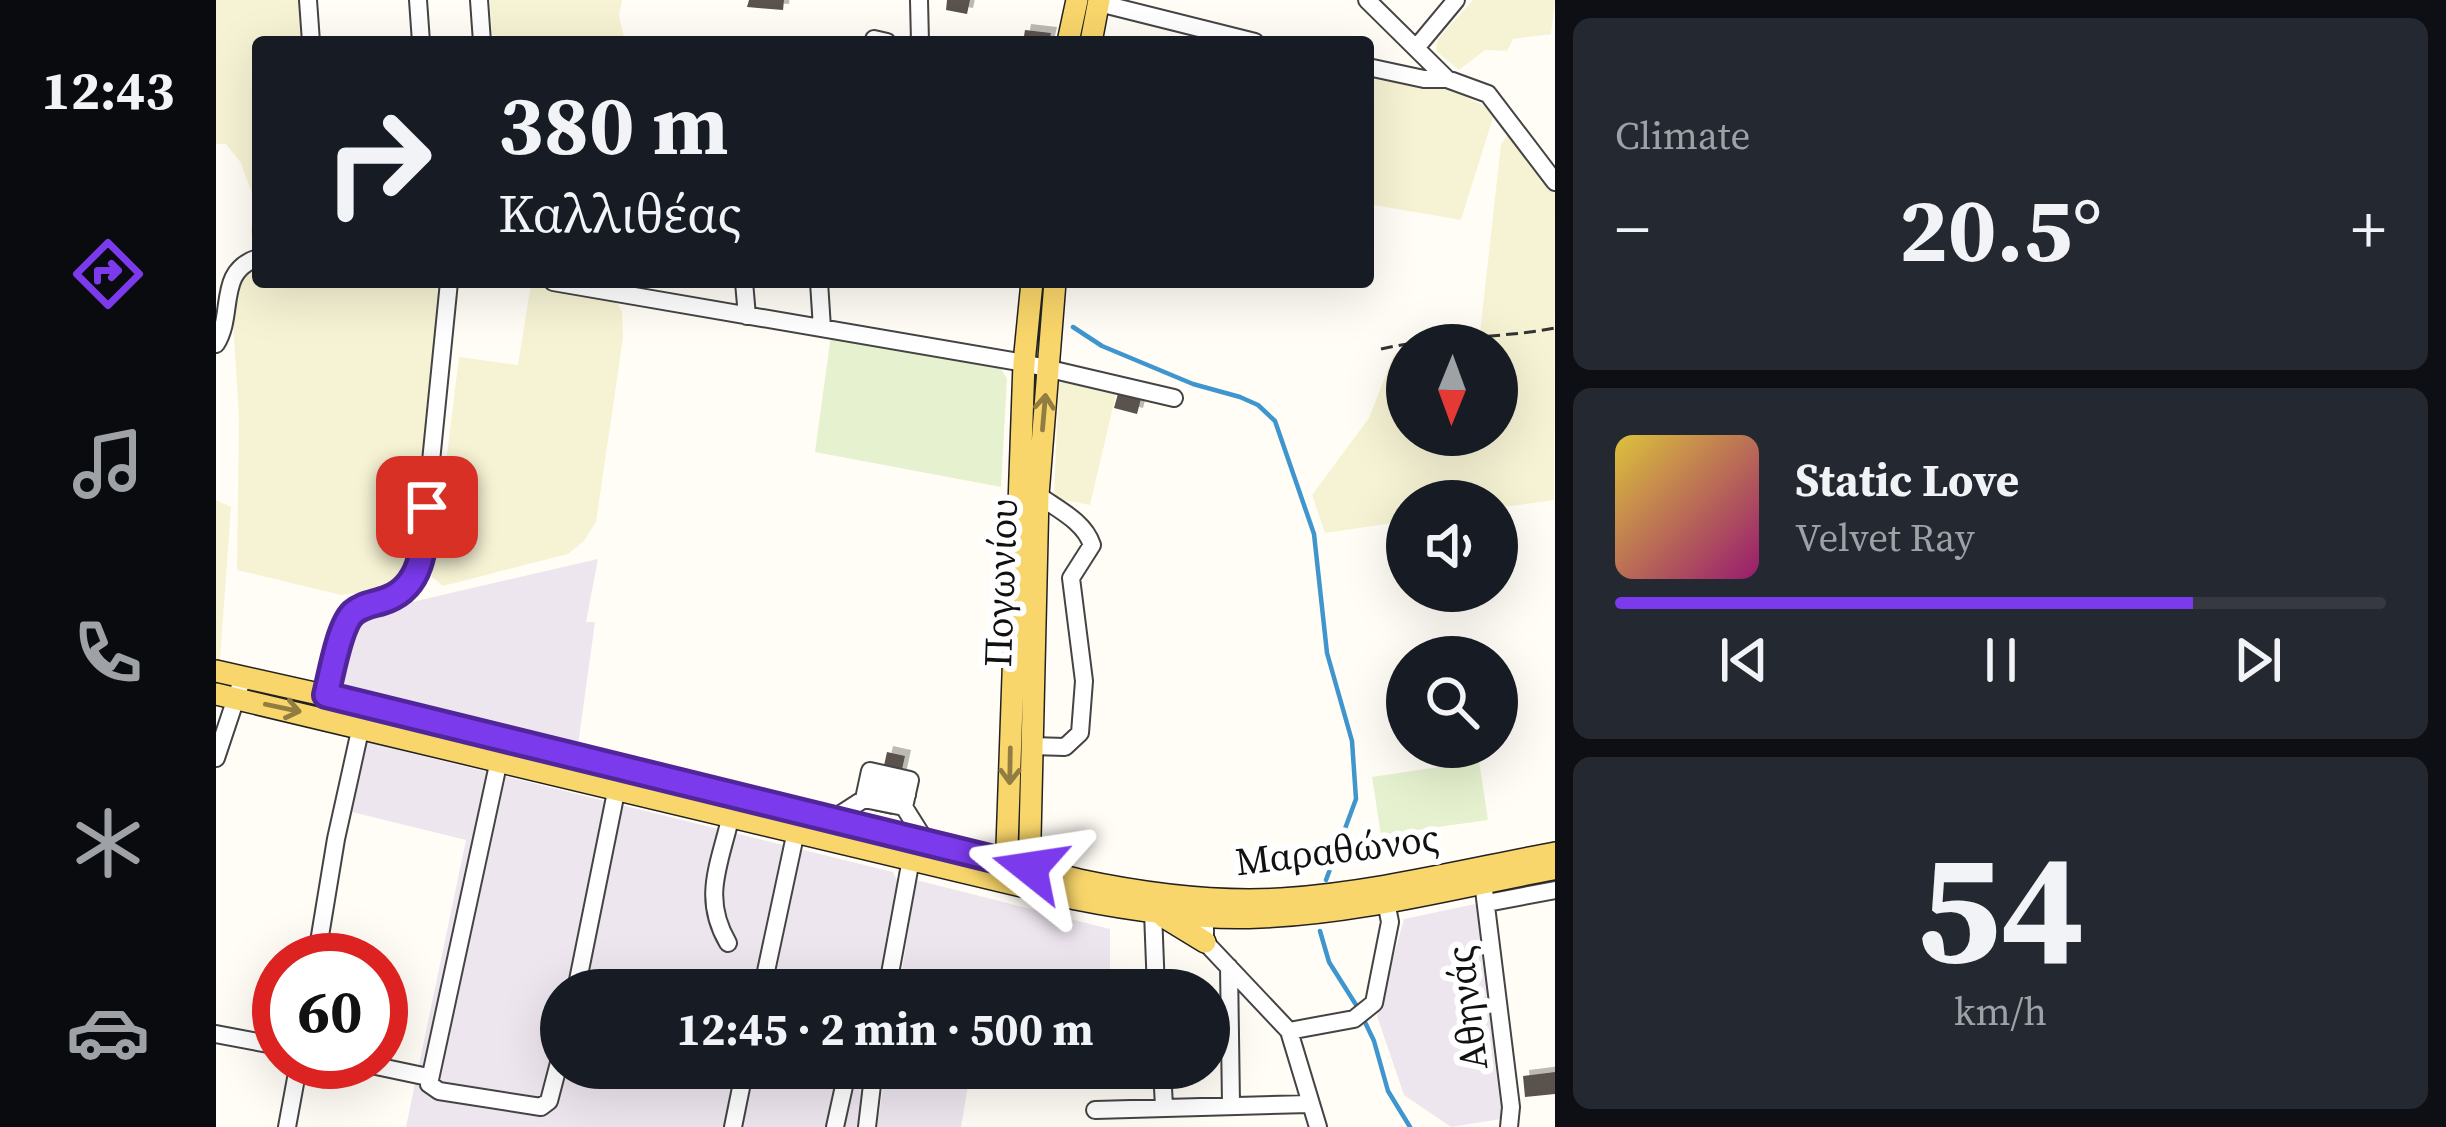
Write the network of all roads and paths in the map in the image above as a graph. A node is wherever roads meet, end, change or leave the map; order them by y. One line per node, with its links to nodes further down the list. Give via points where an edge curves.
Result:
1 (308, 0): 9 (street)
2 (418, 0): 10 (street)
3 (479, 0): 11 (street)
4 (920, 0): 12 (street)
5 (1367, 0): 16 (street)
6 (1456, 0): 16 (street)
7 (1092, 1): 8 (street); 13 (main road); 14 (main road)
8 (1169, 8): 15 (street)
9 (311, 36)
10 (421, 36)
11 (482, 36)
12 (920, 36)
13 (1072, 36)
14 (1091, 36)
15 (1222, 36)
16 (1416, 48): 18 (street)
17 (1374, 68): 18 (street)
18 (1447, 79): 19 (street, via 1488,94)
19 (1553, 176)
20 (252, 260): 32 (street, via 227,276)
21 (448, 288): 40 (street, via 421,561 403,590 349,617)
22 (588, 288): 28 (street)
23 (669, 288): 28 (street)
24 (745, 288): 29 (street)
25 (819, 288): 30 (street)
26 (1031, 288): 34 (main road, Πογωνίου)
27 (1055, 288): 35 (main road, Πογωνίου)
28 (670, 302): 29 (street)
29 (747, 316): 30 (street)
30 (822, 328): 34 (street)
31 (1555, 328): 33 (path)
32 (216, 344)
33 (1381, 349)
34 (1024, 363): 35 (street); 49 (main road, Πογωνίου, one-way to 49)
35 (1048, 369): 36 (street); 37 (main road, Πογωνίου, one-way to 35)
36 (1174, 398)
37 (1037, 495): 42 (main road, Πογωνίου); 42 (street, via 1077,522 1091,545 1071,578 1084,681 1080,733 1065,747)
38 (216, 671): 39 (main road, Μαραθώνος)
39 (232, 690): 40 (main road, Μαραθώνος); 41 (main road, Μαραθώνος, one-way to 41); 43 (street)
40 (326, 695): 50 (main road, Μαραθώνος)
41 (361, 726): 44 (main road, Μαραθώνος); 65 (street)
42 (1032, 746): 51 (main road, Πογωνίου)
43 (216, 758)
44 (499, 760): 45 (main road, Μαραθώνος); 76 (street)
45 (617, 787): 48 (main road, Μαραθώνος); 68 (street)
46 (866, 793): 47 (street); 47 (street, via 870,771 910,780); 50 (street)
47 (905, 801): 53 (street)
48 (731, 815): 52 (main road, Μαραθώνος); 66 (street, via 711,901)
49 (1010, 815): 54 (main road, via 997,842); 58 (main road, Πογωνίου)
50 (833, 819): 53 (main road, Μαραθώνος)
51 (1032, 826): 58 (main road, Πογωνίου); 59 (main road, via 1048,860)
52 (796, 831): 56 (main road, Μαραθώνος); 69 (street)
53 (926, 842): 54 (main road, Μαραθώνος)
54 (969, 853): 58 (main road, Μαραθώνος)
55 (1555, 854): 63 (main road, Μαραθώνος)
56 (910, 859): 58 (main road, Μαραθώνος); 70 (street)
57 (1555, 868): 61 (main road, Μαραθώνος)
58 (1018, 875): 59 (main road, Μαραθώνος); 64 (main road, Μαραθώνος)
59 (1078, 880): 63 (main road, Μαραθώνος)
60 (1555, 890): 61 (street)
61 (1485, 892): 62 (main road, Μαραθώνος); 92 (street, Αθηνάς)
62 (1386, 902): 63 (main road, Μαραθώνος, via 1310,914); 72 (street, via 1379,988 1361,1015)
63 (1213, 908): 64 (main road, Μαραθώνος); 67 (street)
64 (1153, 912): 67 (main road); 71 (street)
65 (321, 933)
66 (728, 943)
67 (1219, 956): 72 (street); 83 (street)
68 (580, 969)
69 (766, 969)
70 (891, 969)
71 (1155, 969)
72 (1289, 1031): 84 (street)
73 (216, 1034): 74 (street)
74 (252, 1041)
75 (408, 1073): 76 (street)
76 (428, 1077): 78 (street, via 440,1091 541,1107)
77 (294, 1089): 87 (street)
78 (552, 1089)
79 (741, 1089): 88 (street)
80 (843, 1089): 89 (street)
81 (871, 1089): 90 (street)
82 (1163, 1089): 85 (street)
83 (1231, 1104): 84 (street); 85 (street)
84 (1309, 1104): 91 (street)
85 (1164, 1108): 86 (street)
86 (1095, 1110)
87 (287, 1127)
88 (733, 1127)
89 (835, 1127)
90 (866, 1127)
91 (1318, 1127)
92 (1509, 1127)

